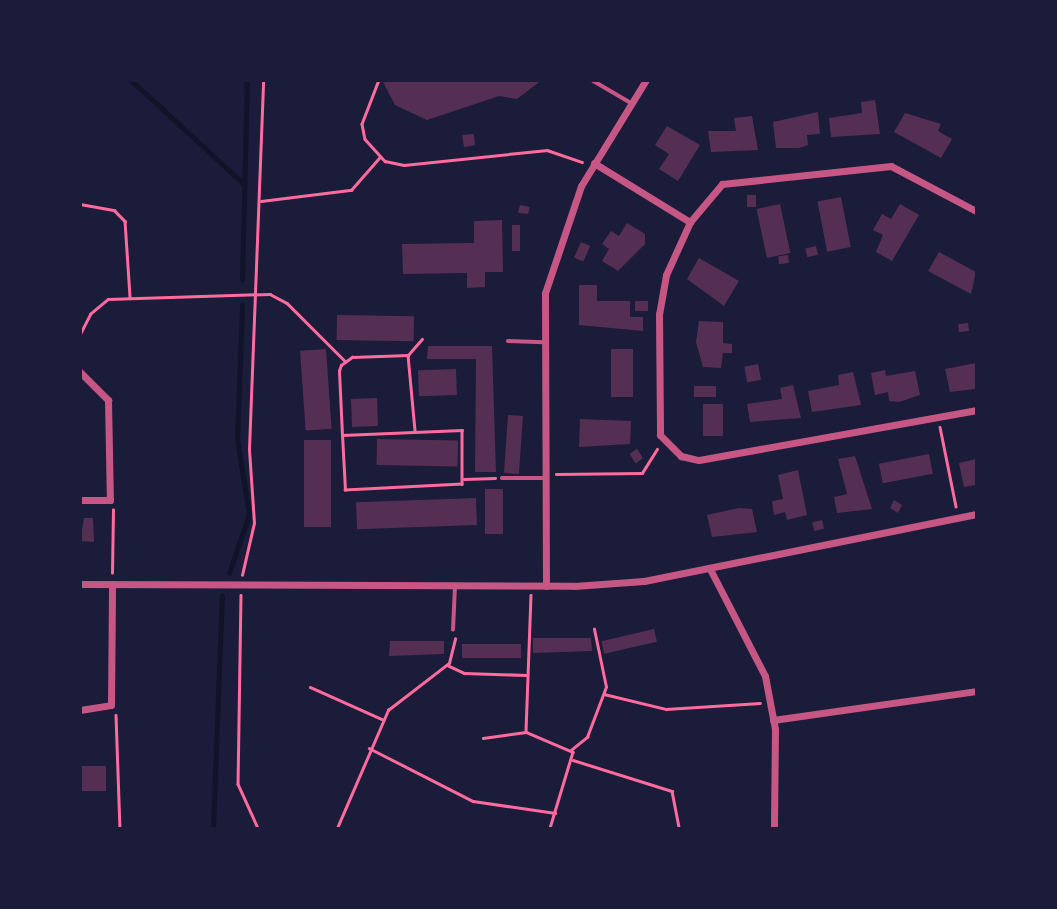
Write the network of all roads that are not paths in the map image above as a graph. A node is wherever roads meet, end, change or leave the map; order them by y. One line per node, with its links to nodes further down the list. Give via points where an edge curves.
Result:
1 (592, 80): 3 (lane)
2 (646, 80): 3 (street)
3 (631, 103): 4 (street)
4 (594, 163): 6 (street); 8 (street, via 558,240 545,293)
5 (976, 211): 6 (street, via 891,166 722,184)
6 (690, 222): 10 (street, via 666,275 659,314 660,435 681,456 699,460 938,413)
7 (508, 341): 8 (lane)
8 (544, 342): 11 (street)
9 (80, 372): 13 (street, via 108,400 110,500)
10 (976, 410)
11 (546, 476): 12 (lane); 19 (street)
12 (502, 478)
13 (80, 500)
14 (976, 514): 15 (street)
15 (710, 569): 19 (street); 23 (street, via 765,676)
16 (80, 584): 17 (street)
17 (112, 584): 18 (street); 22 (street, via 111,705)
18 (455, 584): 19 (street); 20 (lane)
19 (546, 586)
20 (453, 630)
21 (976, 691): 23 (street)
22 (80, 710)
23 (773, 720): 24 (street)
24 (774, 828)

